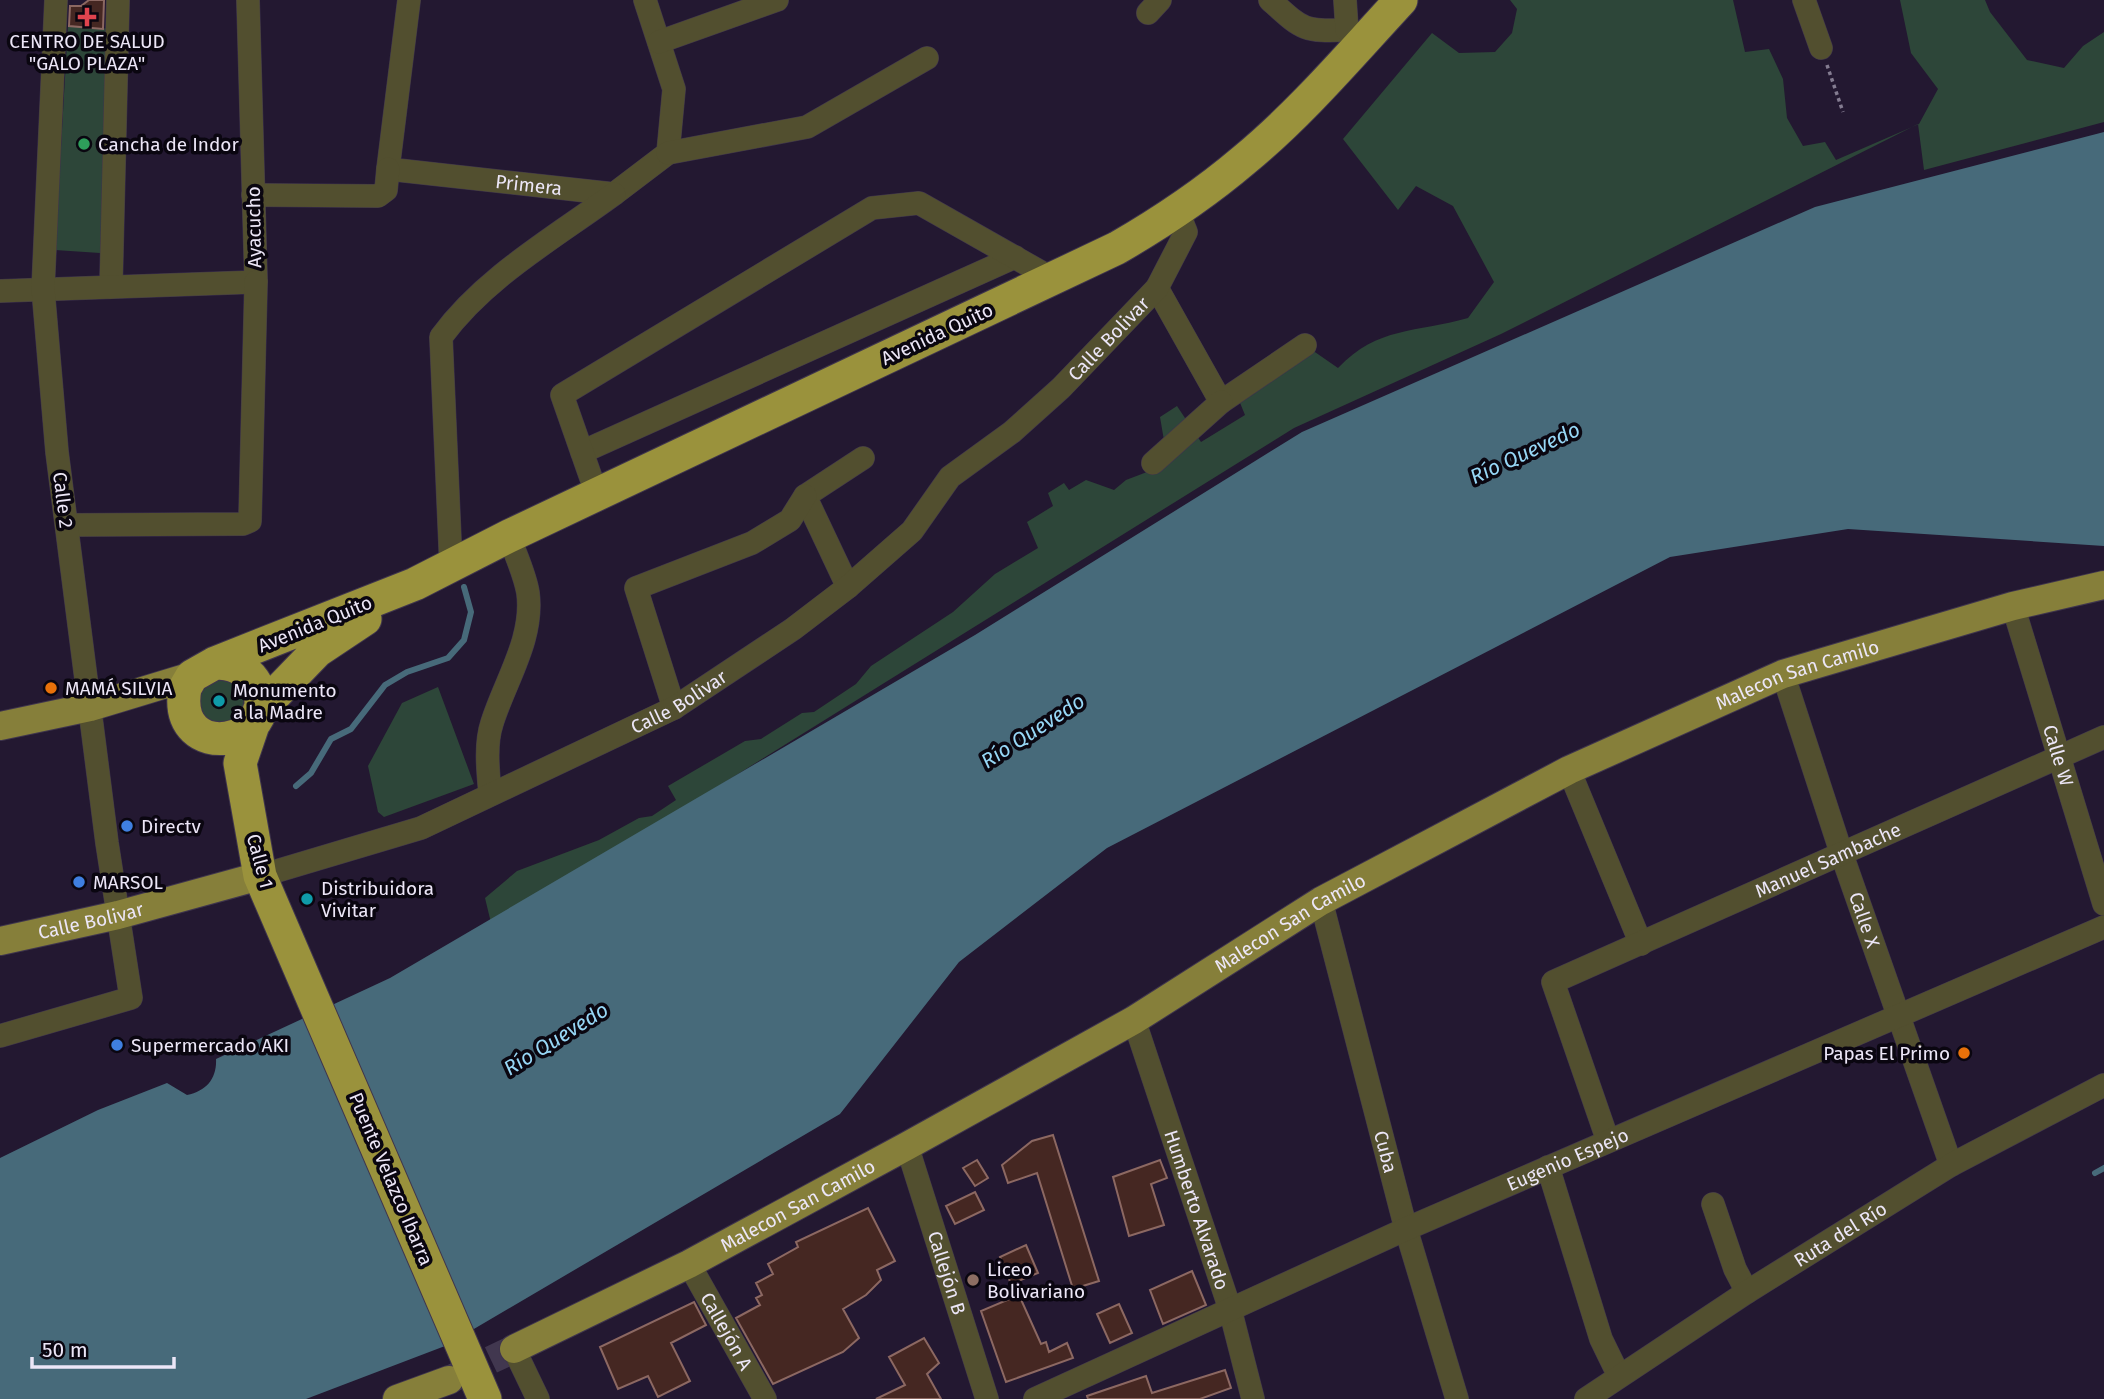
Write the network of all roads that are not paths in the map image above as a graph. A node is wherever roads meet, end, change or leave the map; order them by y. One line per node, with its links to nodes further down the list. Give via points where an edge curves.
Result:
1 (56, 0): 25 (street, Calle 2)
2 (118, 0): 23 (street)
3 (248, 0): 18 (street, Ayacucho)
4 (409, 0): 16 (street)
5 (645, 0): 12 (street)
6 (777, 0): 12 (street)
7 (1270, 0): 11 (street, via 1299,27)
8 (1401, 0): 11 (highway, Avenida Quito)
9 (1804, 0): 13 (street)
10 (1347, 1): 11 (street)
11 (1354, 36): 19 (highway, Avenida Quito, via 1299,109 1245,160)
12 (659, 42): 15 (street, via 674,89)
13 (1821, 48)
14 (927, 58): 15 (street, via 807,127)
15 (668, 153): 17 (street)
16 (388, 169): 17 (street, Primera); 18 (street, via 386,190 377,197)
17 (614, 194): 36 (street, via 482,291 441,337)
18 (253, 195): 22 (street, Ayacucho)
19 (1178, 212): 21 (highway, Avenida Quito); 24 (street, Calle Bolivar, via 1186,232)
20 (1015, 257): 21 (street); 29 (street); 29 (street, via 919,203 872,208 562,395)
21 (1053, 279): 32 (highway, Avenida Quito)
22 (256, 282): 23 (street, Ayacucho); 34 (street, via 250,520 243,524)
23 (111, 287): 25 (street, Ayacucho)
24 (1157, 288): 28 (street); 39 (street, Calle Bolivar, via 1032,414 950,477 912,531)
25 (43, 289): 26 (street, Ayacucho); 34 (street, Calle 2)
26 (0, 291)
27 (1305, 345): 28 (street)
28 (1221, 402): 31 (street)
29 (582, 452): 32 (street)
30 (863, 458): 33 (street)
31 (1153, 463)
32 (597, 495): 35 (highway, Avenida Quito)
33 (805, 496): 39 (street); 44 (street, via 790,520 752,543 636,588)
34 (66, 525): 43 (street, Calle 2)
35 (509, 536): 36 (highway, Avenida Quito); 51 (street, via 528,593 527,614 519,660 491,725)
36 (451, 566): 37 (highway, Avenida Quito)
37 (415, 584): 41 (highway, Avenida Quito); 45 (highway, Avenida Quito, via 317,651)
38 (2104, 585): 40 (main road, Malecon San Camilo)
39 (848, 587): 44 (street, Calle Bolivar)
40 (2013, 606): 42 (main road, Malecon San Camilo); 49 (street, Calle W)
41 (203, 670): 43 (main road); 45 (highway, via 240,668 251,676 257,686); 48 (highway, via 186,688 185,714 200,733)
42 (1783, 674): 50 (main road, Malecon San Camilo); 53 (street, Calle X)
43 (90, 707): 46 (main road); 57 (street, Calle 2)
44 (674, 708): 51 (street, Calle Bolivar)
45 (257, 717): 48 (highway, via 235,738); 52 (highway, Calle 1, via 240,763)
46 (0, 726)
47 (2104, 737): 49 (street, Manuel Sambache)
48 (211, 738): 52 (highway, Calle 1)
49 (2058, 756): 53 (street, Manuel Sambache); 56 (street, Calle W)
50 (1569, 770): 55 (main road, Malecon San Camilo); 60 (street)
51 (490, 793): 54 (street, Calle Bolivar, via 421,828)
52 (246, 800): 54 (highway, Calle 1)
53 (1842, 855): 60 (street, Manuel Sambache); 62 (street, Calle X)
54 (260, 876): 57 (main road, Calle Bolivar); 61 (highway, Calle 1)
55 (1321, 901): 63 (main road, Malecon San Camilo); 71 (street, Cuba)
56 (2104, 904)
57 (118, 915): 59 (main road, Calle Bolivar); 64 (street, Calle 2, via 131,998)
58 (2104, 927): 62 (street, Eugenio Espejo)
59 (0, 941)
60 (1641, 944): 66 (street, Manuel Sambache, via 1553,982)
61 (297, 959): 79 (highway, Puente Velazco Ibarra)
62 (1898, 1016): 66 (street, Eugenio Espejo); 68 (street, Calle X)
63 (1134, 1020): 67 (main road, Malecon San Camilo); 74 (street, Humberto Alvarado)
64 (0, 1036)
65 (2104, 1085): 68 (street, Ruta del Río)
66 (1608, 1141): 69 (street, Eugenio Espejo)
67 (907, 1146): 72 (main road, Malecon San Camilo); 82 (street, Callejón B)
68 (1951, 1165): 73 (street, Ruta del Río)
69 (1548, 1167): 71 (street, Eugenio Espejo); 76 (street, via 1601,1339)
70 (1713, 1204): 73 (street, via 1735,1269)
71 (1406, 1229): 74 (street, Eugenio Espejo); 85 (street, Cuba)
72 (689, 1264): 75 (main road, Malecon San Camilo); 81 (street, Callejón A)
73 (1748, 1292): 76 (street, Ruta del Río)
74 (1230, 1309): 83 (street, Eugenio Espejo); 84 (street, Humberto Alvarado)
75 (514, 1349): 80 (street)
76 (1619, 1376): 86 (street, Ruta del Río)
77 (446, 1393): 78 (main road)
78 (397, 1399)
79 (485, 1399)
80 (538, 1399)
81 (765, 1399)
82 (987, 1399)
83 (1035, 1399)
84 (1253, 1399)
85 (1457, 1399)
86 (1586, 1399)

